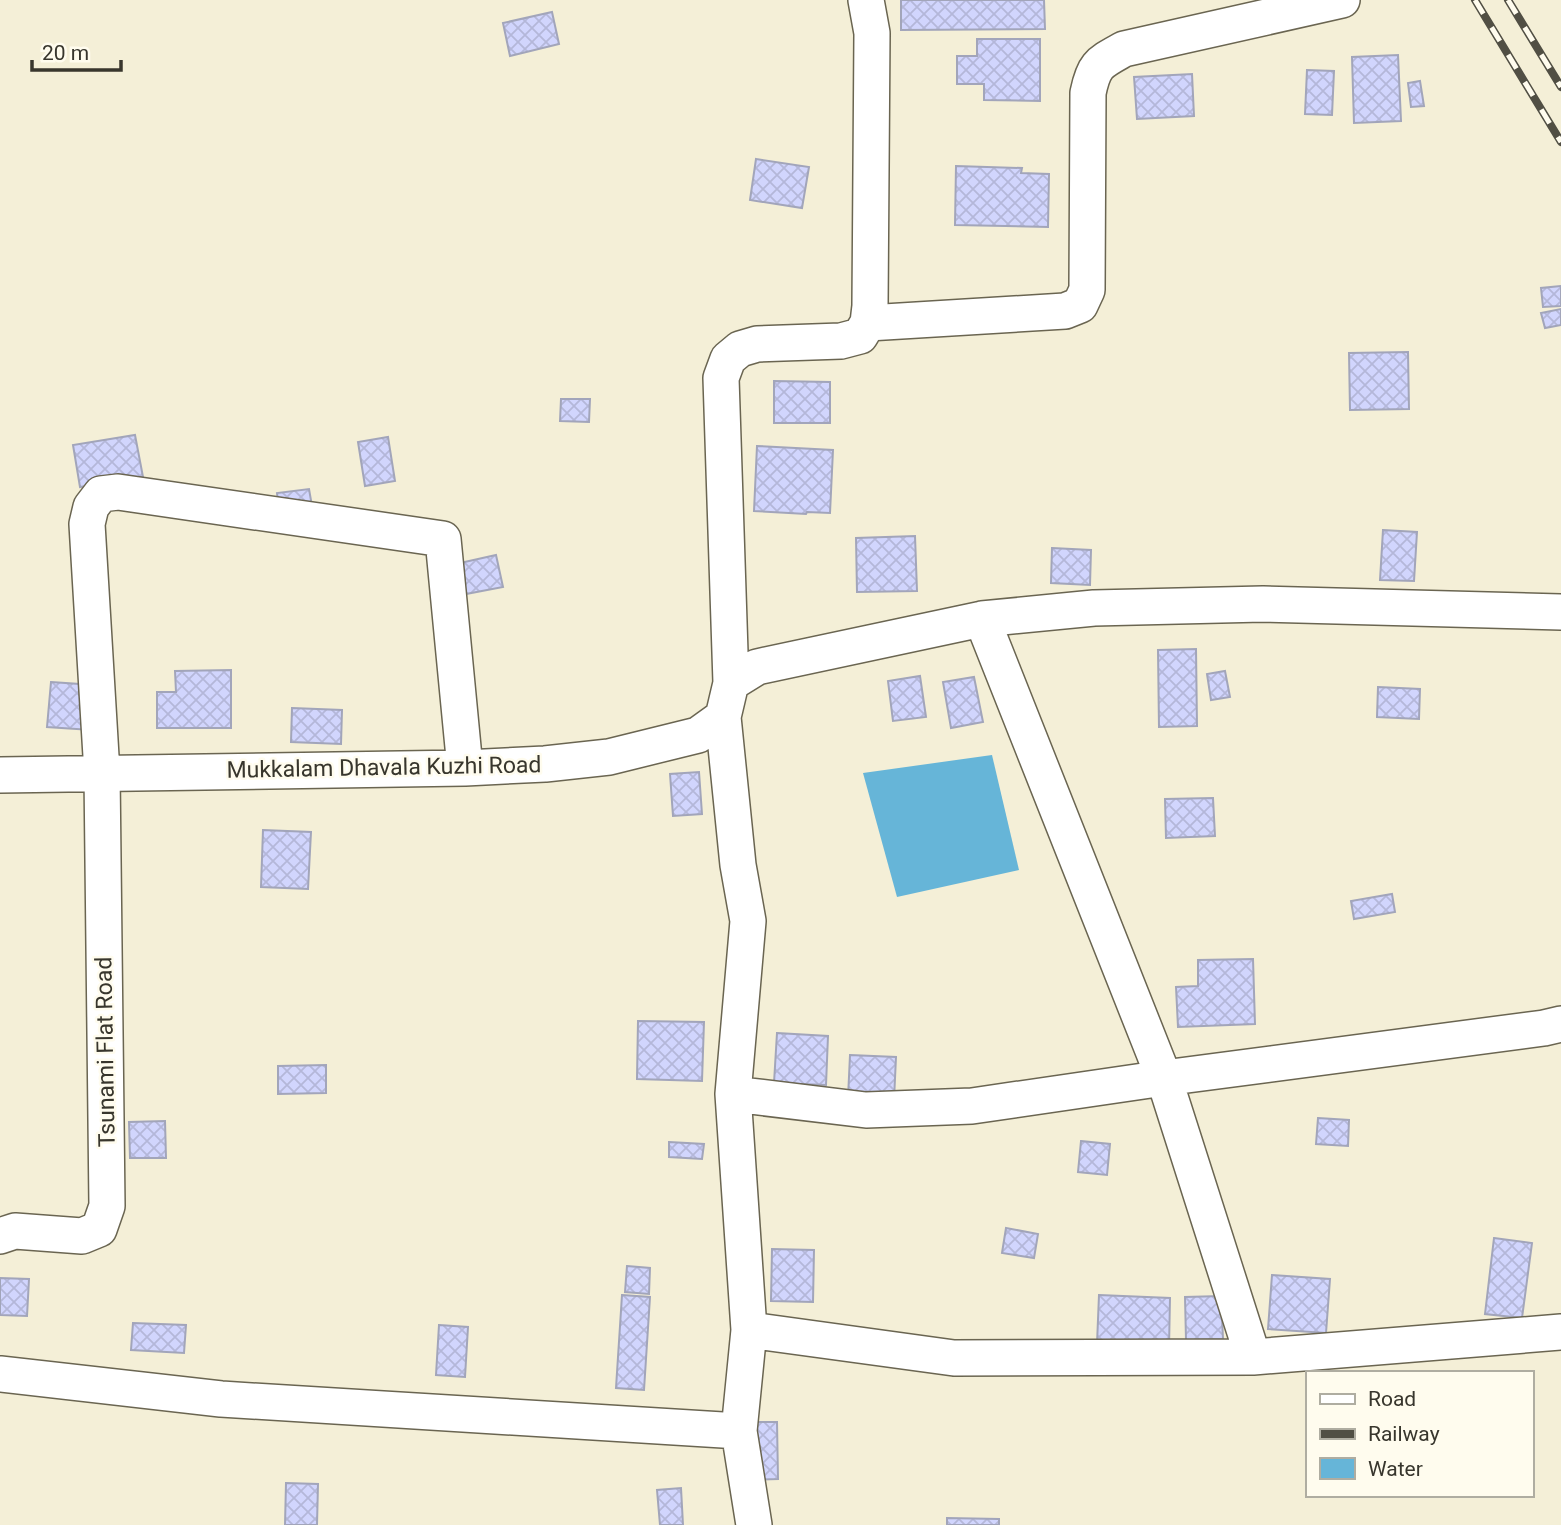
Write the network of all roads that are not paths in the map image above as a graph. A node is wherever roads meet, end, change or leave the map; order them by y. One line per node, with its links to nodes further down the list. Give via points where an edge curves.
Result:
1 (866, 0): 3 (street, via 872,33)
2 (1342, 0): 3 (street, via 1124,49 1101,62 1088,93 1087,290 1080,304 1065,311)
3 (868, 323): 6 (street, via 860,336 841,341 757,344 728,359 721,378)
4 (1561, 612): 5 (street, via 1263,604 1094,608)
5 (982, 619): 6 (street, via 757,667); 12 (street)
6 (731, 683): 7 (street)
7 (723, 717): 8 (street, Mukkalam Dhavala Kuzhi Road, via 698,735 610,757); 13 (street, via 748,921)
8 (465, 768): 9 (street, Mukkalam Dhavala Kuzhi Road); 9 (street, Tsunami Flat Road, via 443,539 118,492 101,494 90,507 87,524)
9 (102, 773): 10 (street, Mukkalam Dhavala Kuzhi Road); 14 (street, Tsunami Flat Road, via 107,1206 99,1229 82,1237 15,1231)
10 (0, 775)
11 (1561, 1024): 12 (street)
12 (1164, 1078): 13 (street, via 972,1106 906,1109 866,1110); 17 (street)
13 (733, 1094): 15 (street)
14 (0, 1236)
15 (749, 1330): 17 (street, via 954,1358); 19 (street)
16 (1561, 1332): 17 (street)
17 (1253, 1357)
18 (0, 1374): 19 (street, via 222,1399)
19 (739, 1431): 20 (street)
20 (754, 1525)

